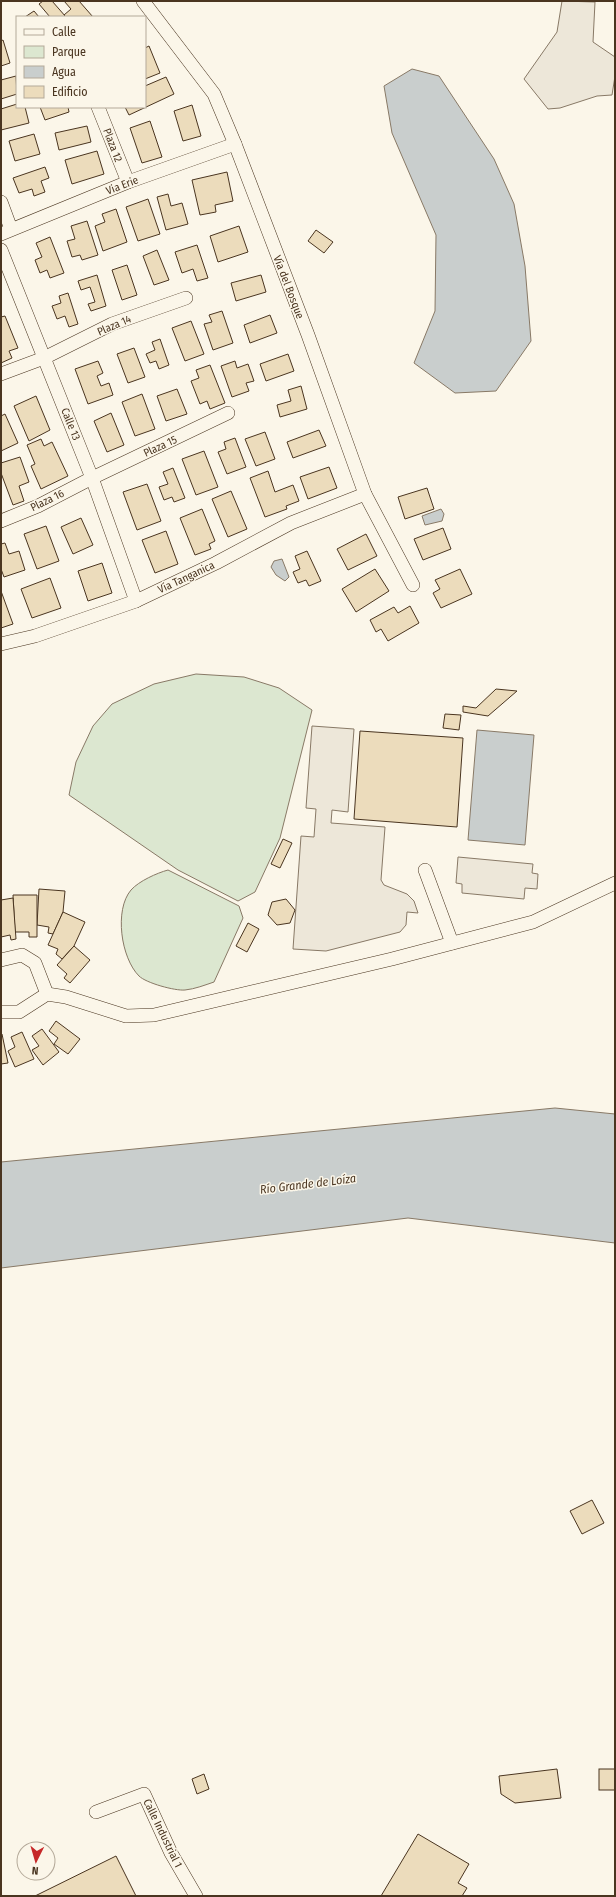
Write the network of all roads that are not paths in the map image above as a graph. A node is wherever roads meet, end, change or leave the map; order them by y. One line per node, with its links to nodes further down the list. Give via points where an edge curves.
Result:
1 (143, 1): 3 (street, Vía del Bosque, via 214,94)
2 (98, 108): 4 (street, Plaza 12)
3 (235, 144): 4 (street, Via Erie); 13 (street, Vía del Bosque)
4 (128, 182): 6 (street, Via Erie)
5 (1, 202): 6 (street)
6 (6, 231)
7 (1, 250): 9 (street, Calle 13)
8 (186, 298): 9 (street, Plaza 14, via 112,324)
9 (44, 358): 10 (street, Plaza 14); 12 (street, Calle 13)
10 (1, 374)
11 (228, 413): 12 (street, Plaza 15)
12 (92, 478): 14 (street, Plaza 16, via 38,506); 16 (street, Calle 13)
13 (365, 494): 15 (street, Vía del Bosque); 16 (street, Vía Tanganica, via 291,523 216,564)
14 (1, 521)
15 (413, 585)
16 (136, 601): 17 (street, Vía Tanganica, via 35,636)
17 (1, 644)
18 (425, 870): 20 (street)
19 (615, 883): 20 (street, via 533,922)
20 (452, 943): 22 (street, via 154,1015 126,1016 66,997)
21 (1, 960): 22 (street, via 22,955 35,963)
22 (46, 994): 23 (street, via 19,1012)
23 (1, 1012)
24 (96, 1812): 25 (street, Calle Industrial 1, via 144,1794 171,1853)
25 (196, 1896)

